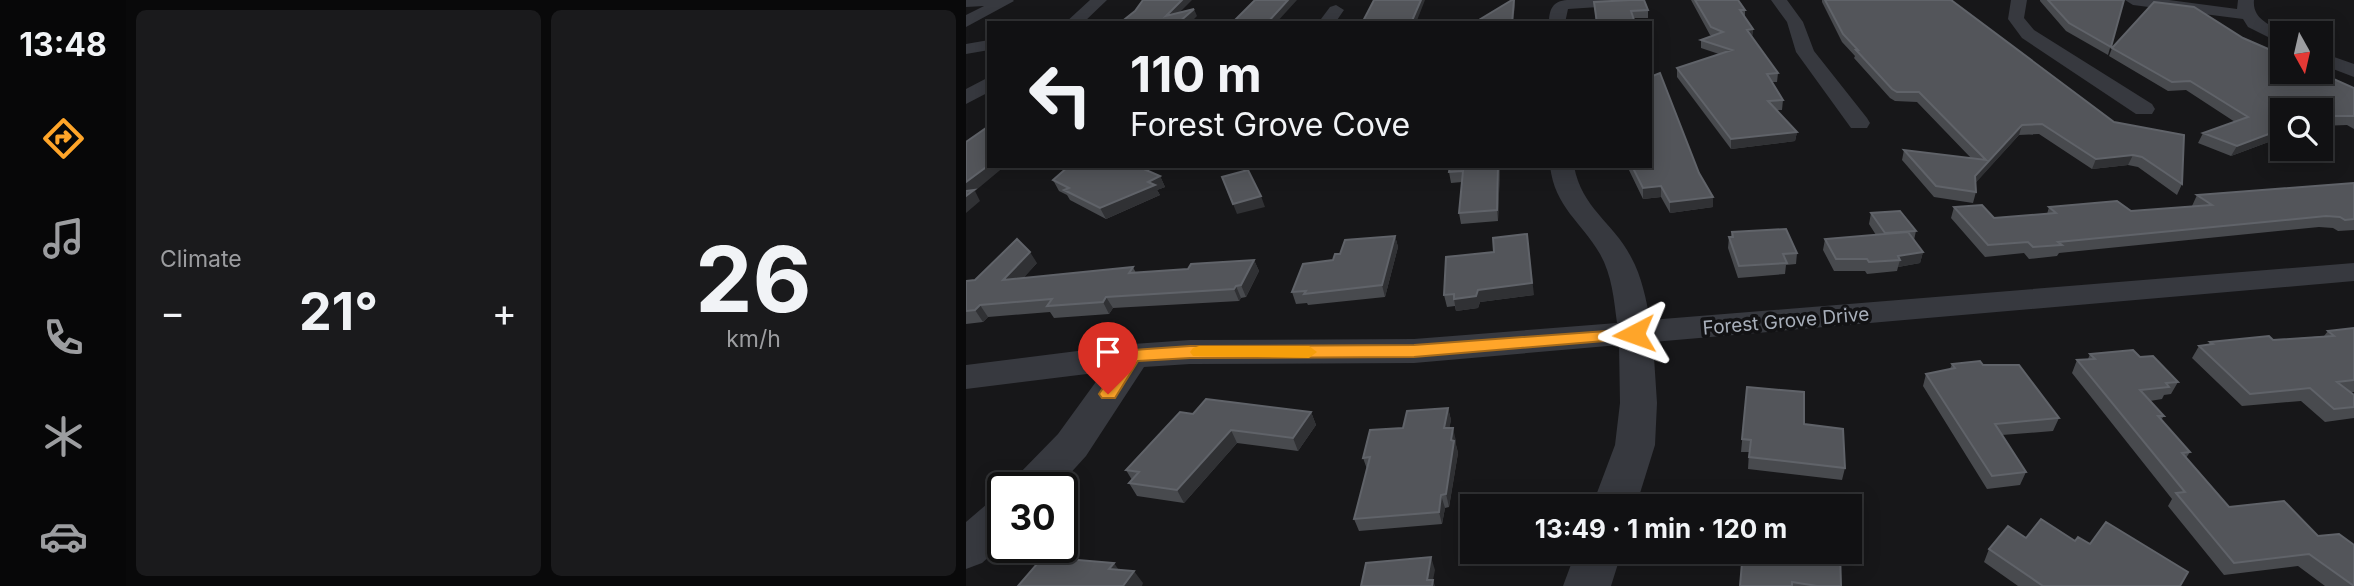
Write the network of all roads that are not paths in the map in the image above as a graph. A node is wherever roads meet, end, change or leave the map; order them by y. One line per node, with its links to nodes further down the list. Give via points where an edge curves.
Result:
1 (1099, 0): 8 (street)
2 (1630, 0): 9 (street, via 1563,5 1557,11)
3 (1779, 0): 19 (street, via 1795,22 1810,59)
4 (2019, 0): 18 (street, via 2016,19 2028,34)
5 (2133, 0): 7 (street)
6 (966, 2): 10 (street, via 1006,1)
7 (2247, 8): 11 (street, via 2254,23)
8 (1075, 21)
9 (1557, 21)
10 (966, 22)
11 (2270, 32)
12 (987, 45): 13 (street)
13 (966, 49)
14 (2333, 62): 15 (street)
15 (2354, 71)
16 (987, 84): 17 (street)
17 (966, 98)
18 (2144, 109)
19 (1859, 123)
20 (1562, 168): 22 (street, via 1573,205 1608,244 1623,271)
21 (2354, 272): 22 (street, Forest Grove Drive)
22 (1634, 334): 23 (street, Forest Grove Drive, via 1414,351); 26 (street, via 1638,428)
23 (1133, 356): 24 (street, Forest Grove Drive); 25 (street, via 1072,445)
24 (966, 377)
25 (1047, 472)
26 (1619, 494)
27 (987, 530): 28 (street)
28 (966, 548)
29 (1595, 564): 30 (street)
30 (1587, 586)

